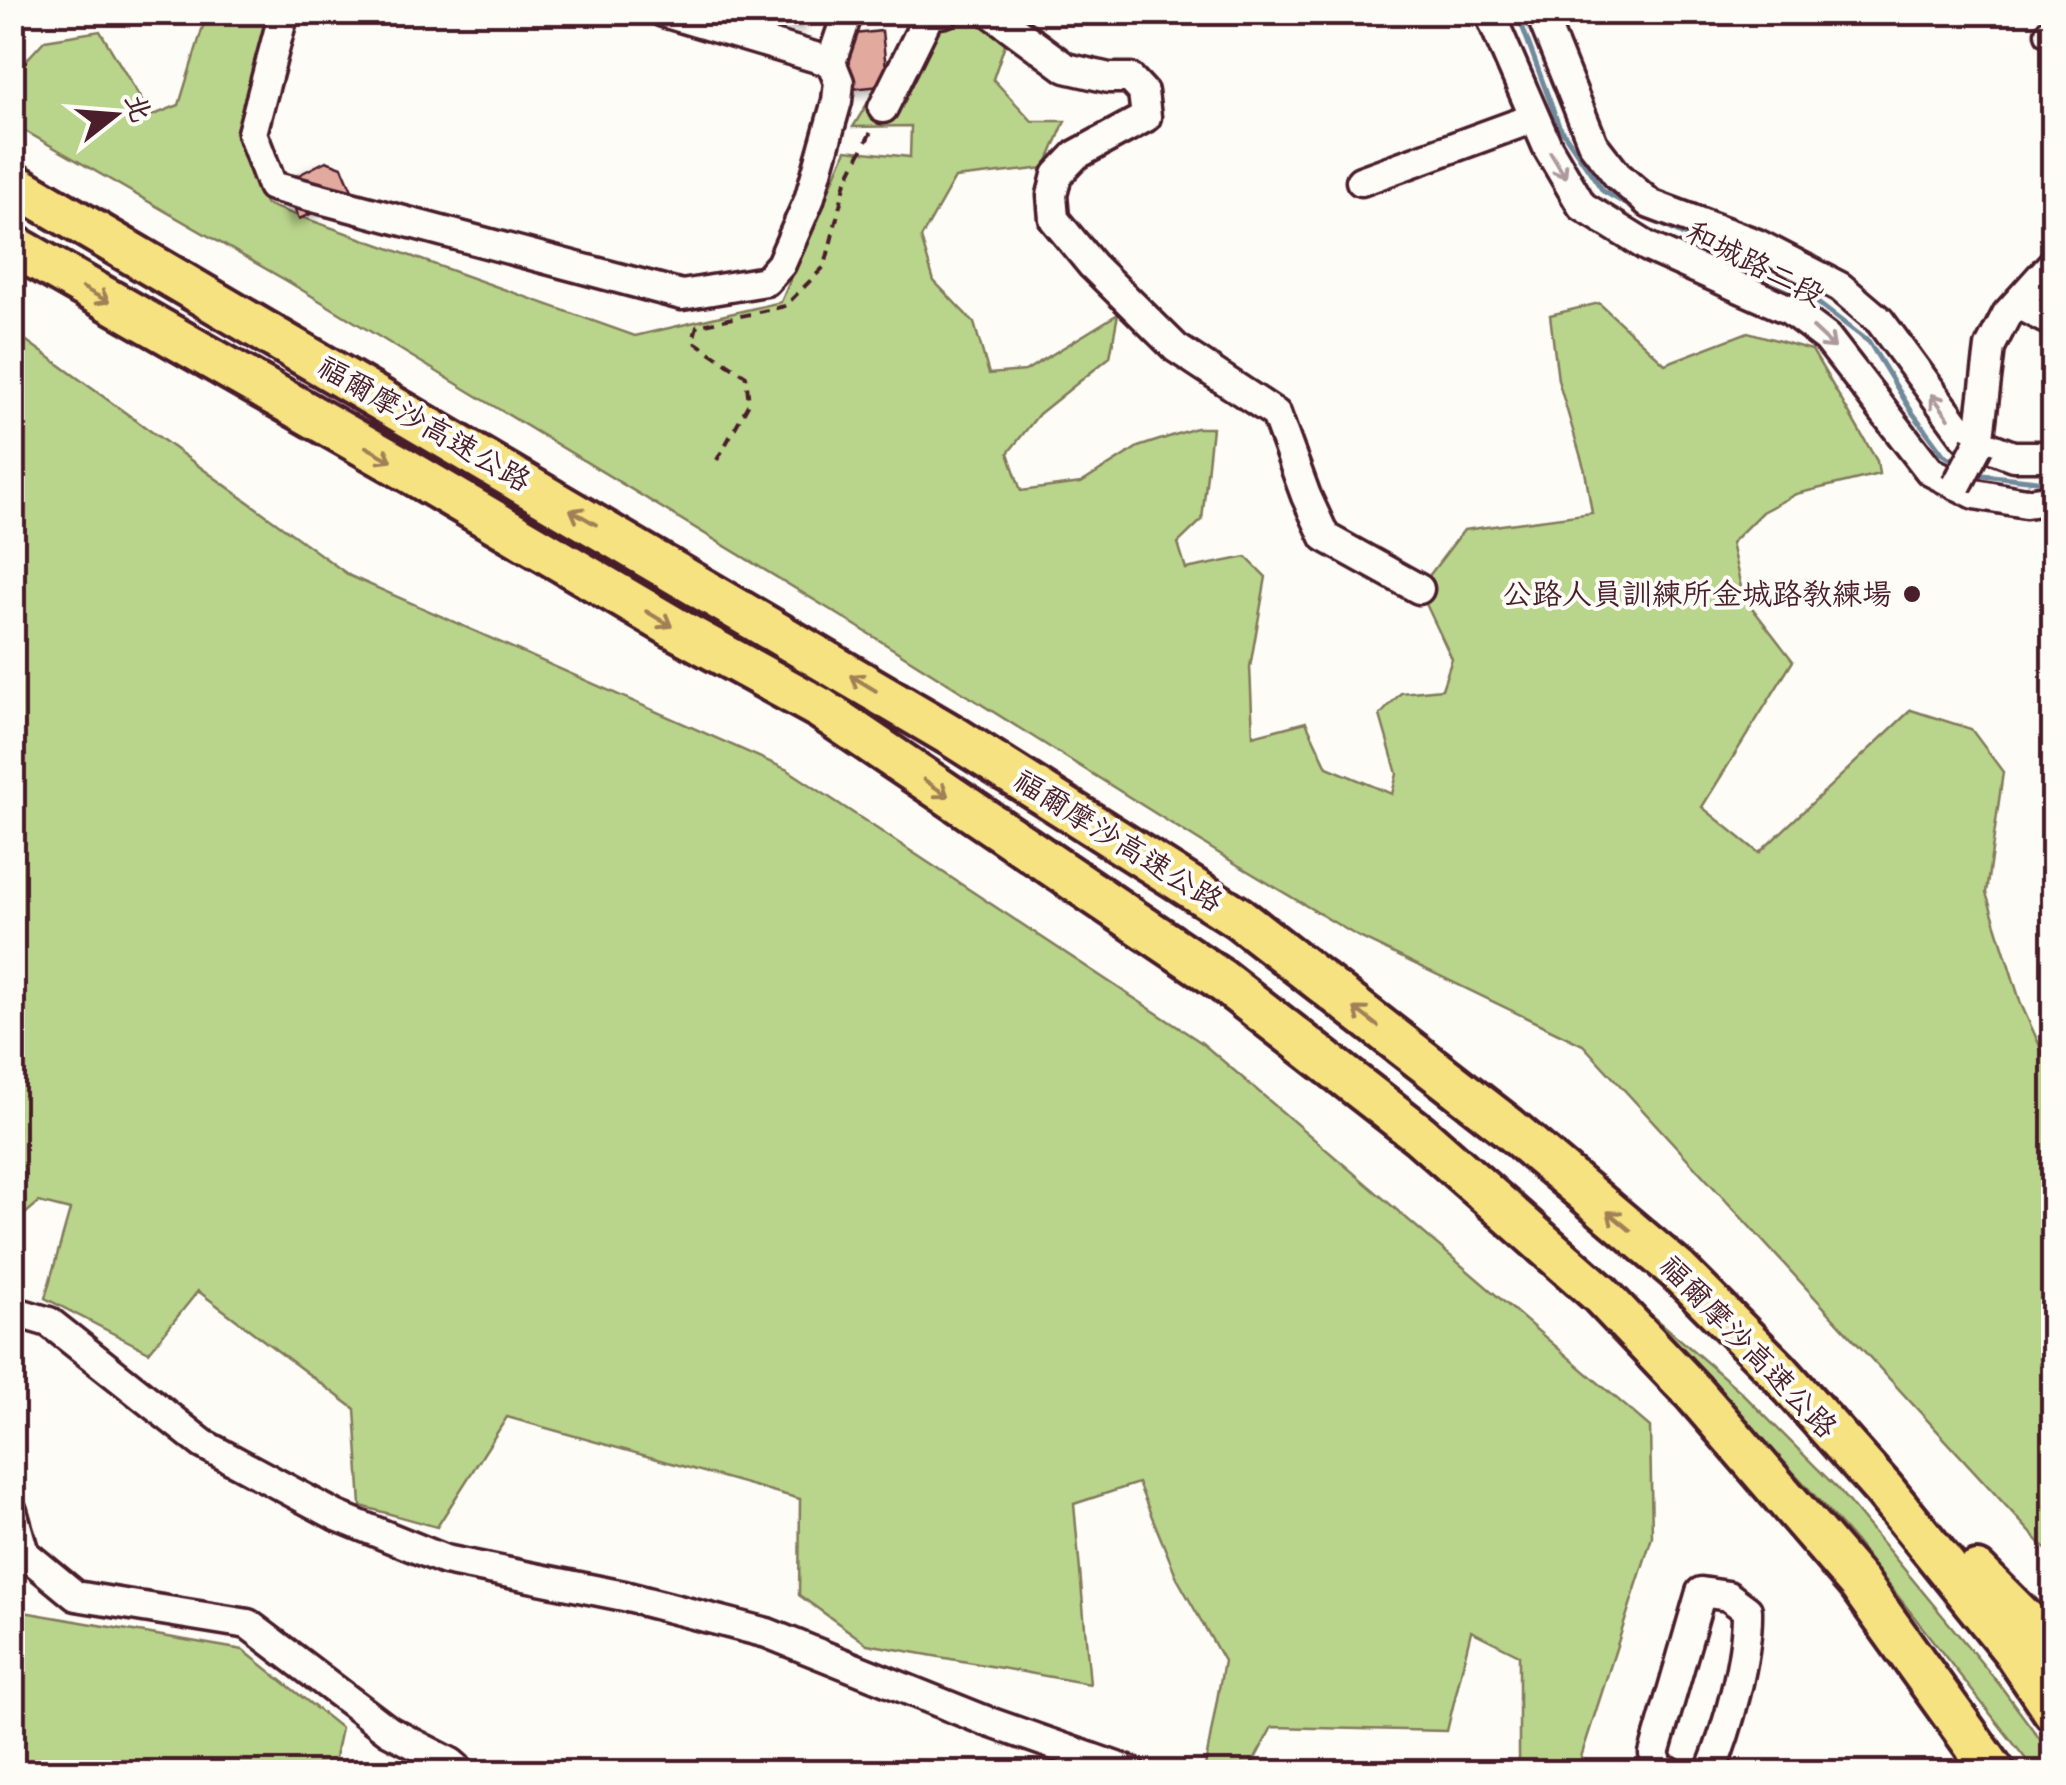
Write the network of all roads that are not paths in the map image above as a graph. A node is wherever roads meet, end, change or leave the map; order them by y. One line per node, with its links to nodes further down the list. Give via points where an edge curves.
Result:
1 (284, 12): 8 (street, via 252,133 272,186 682,295 766,281 782,264 809,200 837,101 840,82)
2 (663, 12): 8 (street)
3 (848, 12): 8 (street)
4 (946, 12): 9 (street, via 930,15)
5 (990, 12): 21 (street, via 1066,68 1130,78 1142,92 1146,117 1076,155 1057,175 1054,219 1176,348 1276,414 1326,537)
6 (1489, 12): 10 (street, 和城路二段)
7 (1540, 12): 17 (street, 和城路二段, one-way to 7, via 1939,405 1880,321 1840,287 1758,244 1650,204 1617,175 1593,144)
8 (831, 62)
9 (883, 108)
10 (1534, 118): 11 (street); 19 (street, 和城路二段, one-way to 19, via 1582,206 1648,247 1790,310 1826,338 1930,471)
11 (1361, 181)
12 (12, 183): 23 (highway, 福爾摩沙高速公路, one-way to 12, via 1677,1270 1239,918 954,737)
13 (12, 245): 25 (highway, 福爾摩沙高速公路, one-way to 25, via 820,708 1220,979 1419,1134 1600,1294)
14 (2054, 262): 15 (street)
15 (2016, 304): 16 (street); 17 (street, via 1990,347)
16 (2054, 323)
17 (1978, 444): 18 (street, via 2014,456); 19 (street, bridge)
18 (2054, 456)
19 (1958, 485): 20 (street, 和城路二段, via 2026,502)
20 (2054, 499)
21 (1419, 589)
22 (12, 1311): 29 (street, via 49,1322 202,1444 337,1516 444,1560 767,1633)
23 (1884, 1490): 26 (highway); 27 (highway, 福爾摩沙高速公路)
24 (12, 1511): 28 (street, via 24,1553 76,1596 248,1624 388,1731)
25 (1860, 1584): 32 (highway); 33 (highway, 福爾摩沙高速公路)
26 (2054, 1650)
27 (2054, 1710)
28 (461, 1772)
29 (1131, 1772)
30 (1669, 1772): 31 (street, via 1660,1770 1654,1754 1701,1592 1728,1596 1747,1610 1748,1629)
31 (1710, 1772)
32 (1977, 1772)
33 (1994, 1772)

